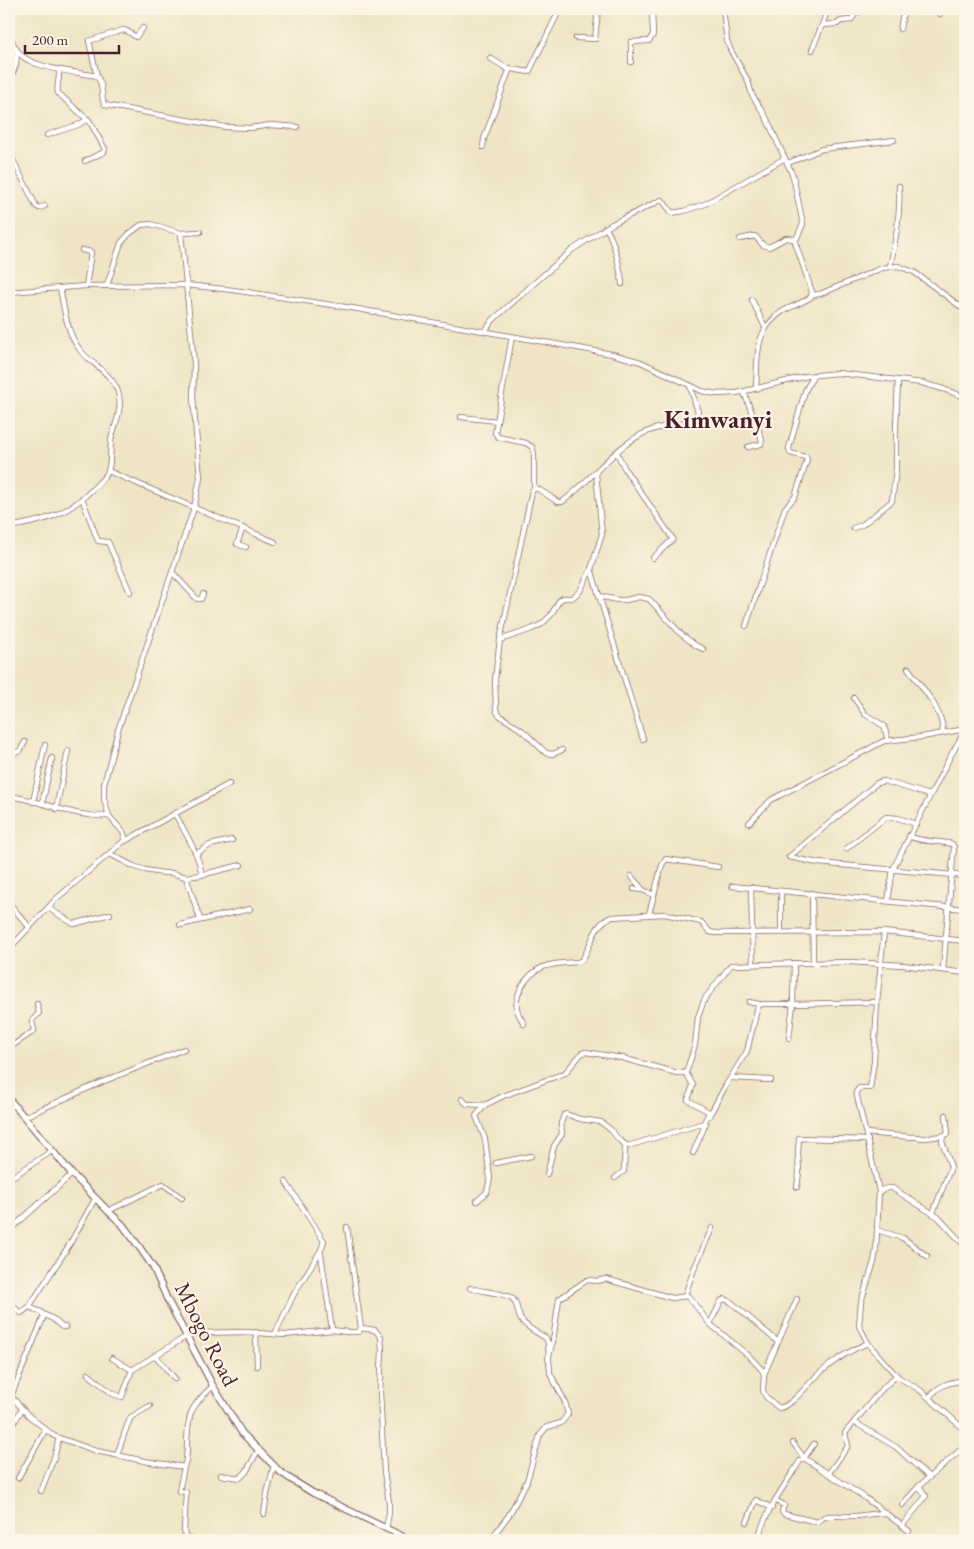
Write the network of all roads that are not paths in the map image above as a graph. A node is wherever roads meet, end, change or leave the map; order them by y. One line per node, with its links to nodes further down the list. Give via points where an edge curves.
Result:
1 (560, 9): 17 (street, via 530,72)
2 (598, 9): 12 (street, via 594,39)
3 (652, 9): 16 (street, via 653,35 649,41 631,42)
4 (723, 9): 27 (street, via 731,51)
5 (828, 9): 8 (street)
6 (865, 9): 8 (street, via 851,20)
7 (904, 9): 10 (street)
8 (822, 25): 14 (street)
9 (143, 28): 19 (street, via 136,37 123,30 90,40)
10 (900, 28)
11 (9, 35): 13 (street)
12 (576, 38)
13 (17, 50): 18 (street, via 26,59); 20 (street, via 16,65)
14 (812, 50)
15 (490, 58): 17 (street)
16 (631, 62)
17 (510, 68): 25 (street)
18 (59, 70): 19 (street); 21 (street, via 56,90)
19 (96, 76): 22 (street, via 106,106 225,127)
20 (9, 82)
21 (88, 119): 23 (street); 28 (street, via 105,151)
22 (297, 126)
23 (48, 135)
24 (894, 140): 29 (street, via 822,149)
25 (483, 147)
26 (9, 152): 31 (street, via 36,206)
27 (785, 158): 29 (street); 32 (street, via 698,207 672,213 660,200)
28 (85, 161)
29 (788, 163): 36 (street, via 803,222)
30 (899, 186): 38 (street, via 897,236)
31 (45, 206)
32 (605, 228): 40 (street, via 612,241); 49 (street, via 572,250 493,320)
33 (200, 232): 34 (street)
34 (181, 233): 39 (street); 41 (street, via 144,224 129,234 118,249)
35 (740, 239): 36 (street, via 755,236 769,247 786,238)
36 (796, 239): 45 (street)
37 (82, 250): 42 (street, via 91,252)
38 (890, 266): 45 (street); 47 (street, via 914,272)
39 (186, 284): 41 (street); 49 (street); 65 (street, via 200,478)
40 (622, 284)
41 (106, 285): 42 (street)
42 (86, 286): 43 (street)
43 (60, 288): 44 (street); 61 (street, via 79,348 107,373 118,391 119,412 111,440)
44 (9, 292)
45 (812, 296): 48 (street, via 781,312)
46 (752, 300): 48 (street)
47 (964, 308)
48 (765, 327): 54 (street, via 758,350)
49 (485, 331): 50 (street)
50 (512, 336): 53 (street, via 623,356); 58 (street)
51 (814, 375): 52 (street, via 838,373); 54 (street); 77 (street, via 805,391 789,448 790,453 806,457 806,462 795,497 785,508)
52 (898, 380): 56 (street, via 934,386); 68 (street, via 892,501 862,525)
53 (690, 385): 55 (street, via 716,394); 60 (street, via 698,412 696,419 648,431)
54 (756, 389): 55 (street)
55 (744, 392): 59 (street, via 762,440 761,444)
56 (965, 396)
57 (461, 417): 58 (street)
58 (497, 421): 63 (street, via 495,433 498,437 532,447)
59 (748, 447)
60 (617, 453): 62 (street); 71 (street, via 672,540)
61 (108, 471): 64 (street); 65 (street)
62 (596, 473): 63 (street, via 562,502); 72 (street, via 602,534)
63 (534, 489): 78 (street)
64 (82, 498): 66 (street, via 54,517); 74 (street, via 98,541 108,542)
65 (194, 508): 67 (street); 73 (street)
66 (9, 528)
67 (243, 528): 69 (street); 70 (street, via 237,544)
68 (853, 528)
69 (275, 542)
70 (246, 547)
71 (653, 558)
72 (590, 569): 76 (street); 78 (street, via 578,594 559,601 547,620)
73 (173, 573): 75 (street, via 197,599); 99 (street, via 109,760 103,792)
74 (130, 592)
75 (204, 594)
76 (600, 596): 79 (street, via 618,600 649,599 681,634); 84 (street)
77 (746, 626)
78 (500, 640): 88 (street, via 495,679 497,713 546,753)
79 (703, 649)
80 (908, 668): 83 (street, via 940,714)
81 (854, 698): 85 (street, via 865,714 884,726)
82 (965, 730): 83 (street); 93 (street)
83 (942, 733): 85 (street)
84 (643, 739)
85 (888, 740): 100 (street, via 771,800)
86 (25, 742): 91 (street, via 12,756)
87 (45, 745): 95 (street)
88 (562, 750)
89 (68, 751): 97 (street)
90 (52, 758): 96 (street)
91 (9, 782)
92 (229, 784): 98 (street)
93 (930, 795): 101 (street); 110 (street, via 884,781 877,782 789,857 818,863)
94 (9, 796): 95 (street)
95 (33, 802): 96 (street)
96 (42, 804): 97 (street)
97 (56, 809): 99 (street, via 89,816)
98 (175, 814): 104 (street); 107 (street)
99 (109, 816): 104 (street, via 125,837)
100 (749, 823)
101 (916, 824): 102 (street); 105 (street, via 886,817)
102 (909, 836): 110 (street); 112 (street, via 922,841 952,844)
103 (232, 840): 107 (street, via 210,845)
104 (124, 842): 106 (street)
105 (846, 849)
106 (110, 854): 115 (street, via 145,870); 125 (street)
107 (196, 854): 111 (street)
108 (241, 865): 111 (street)
109 (718, 867): 122 (street, via 666,859)
110 (893, 869): 112 (street); 123 (street)
111 (201, 875): 115 (street)
112 (952, 875): 114 (street); 126 (street)
113 (631, 876): 119 (street)
114 (965, 876)
115 (186, 877): 131 (street)
116 (732, 886): 117 (street)
117 (751, 887): 120 (street); 135 (street)
118 (634, 889): 119 (street)
119 (643, 890): 122 (street)
120 (781, 891): 121 (street); 136 (street)
121 (812, 893): 123 (street); 134 (street)
122 (654, 895): 130 (street)
123 (888, 902): 126 (street)
124 (9, 903): 133 (street)
125 (48, 908): 129 (street, via 74,924); 133 (street)
126 (949, 908): 128 (street); 138 (street)
127 (250, 909): 131 (street)
128 (965, 909)
129 (110, 914)
130 (649, 914): 135 (street, via 698,921 710,932); 152 (street, via 606,919 596,931 582,960 544,967 528,978 517,1002)
131 (200, 919): 132 (street)
132 (180, 925)
133 (30, 928): 140 (street)
134 (812, 931): 136 (street); 137 (street); 141 (street)
135 (751, 932): 136 (street); 143 (street)
136 (781, 932)
137 (884, 932): 138 (street); 144 (street)
138 (946, 939): 139 (street); 145 (street)
139 (965, 941)
140 (9, 949)
141 (813, 962): 142 (street); 144 (street)
142 (794, 963): 143 (street); 151 (street)
143 (752, 964): 156 (street, via 731,964 706,997 698,1017 695,1045)
144 (881, 964): 145 (street); 148 (street)
145 (943, 970): 146 (street)
146 (965, 973)
147 (749, 1002): 150 (street)
148 (877, 1002): 151 (street); 164 (street, via 870,1088 859,1088 856,1092)
149 (37, 1004): 154 (street, via 39,1011 31,1021 34,1031)
150 (760, 1004): 151 (street); 157 (street, via 756,1009 747,1051)
151 (793, 1004): 153 (street)
152 (524, 1024)
153 (789, 1038)
154 (9, 1048)
155 (184, 1049): 163 (street)
156 (686, 1073): 161 (street, via 622,1058 582,1053 565,1073); 167 (street, via 693,1085 688,1100 709,1112 704,1123)
157 (731, 1078): 158 (street); 169 (street)
158 (771, 1080)
159 (462, 1098): 161 (street, via 467,1104)
160 (10, 1102): 163 (main road, Mbogo Road)
161 (485, 1105): 181 (street, via 476,1116 485,1139 490,1178 487,1192)
162 (946, 1115): 165 (street, via 948,1134)
163 (24, 1117): 168 (main road, Mbogo Road)
164 (866, 1133): 165 (street, via 924,1138); 166 (street)
165 (944, 1136): 183 (street, via 942,1141 951,1167)
166 (868, 1140): 177 (street, via 799,1138); 178 (street)
167 (625, 1146): 173 (street, via 601,1122 566,1114); 174 (street, via 624,1171)
168 (52, 1151): 172 (main road, Mbogo Road); 175 (street)
169 (693, 1153)
170 (531, 1156): 171 (street)
171 (496, 1163)
172 (72, 1174): 180 (main road, Mbogo Road); 187 (street)
173 (547, 1174)
174 (615, 1178)
175 (9, 1179)
176 (286, 1182): 202 (street, via 324,1241)
177 (797, 1187)
178 (879, 1191): 183 (street, via 892,1188); 186 (street)
179 (182, 1198): 182 (street, via 163,1184)
180 (95, 1199): 182 (main road, Mbogo Road); 195 (street)
181 (477, 1201)
182 (108, 1211): 203 (main road, Mbogo Road, via 122,1224 153,1267)
183 (933, 1213): 188 (street)
184 (347, 1227): 199 (street)
185 (712, 1228): 192 (street)
186 (877, 1230): 190 (street, via 903,1238); 205 (street, via 874,1262 858,1322)
187 (9, 1231)
188 (965, 1246)
189 (322, 1254): 200 (street)
190 (927, 1256)
191 (470, 1288): 208 (street, via 512,1298 523,1322 547,1340)
192 (686, 1295): 197 (street); 208 (street, via 672,1298 606,1279 586,1280 558,1299)
193 (797, 1299): 204 (street)
194 (9, 1303): 195 (street, via 21,1313)
195 (29, 1306): 196 (street)
196 (43, 1314): 198 (street); 217 (street)
197 (710, 1324): 204 (street, via 721,1300 725,1300); 212 (street, via 749,1356)
198 (65, 1327)
199 (361, 1328): 200 (street, via 356,1333); 247 (street, via 375,1330 381,1337 380,1391 384,1472 389,1502)
200 (332, 1330): 202 (street)
201 (256, 1332): 202 (street); 203 (street, via 195,1333); 209 (street)
202 (275, 1334)
203 (187, 1336): 206 (street); 216 (main road, Mbogo Road)
204 (778, 1342): 212 (street)
205 (868, 1343): 212 (street, via 851,1349 781,1408 763,1391); 213 (street)
206 (155, 1355): 210 (street); 214 (street)
207 (112, 1358): 210 (street)
208 (548, 1359): 252 (street, via 550,1373 568,1414 561,1423 547,1427 540,1435 527,1481 509,1515)
209 (257, 1366)
210 (132, 1370): 211 (street, via 122,1397 113,1394)
211 (88, 1374)
212 (764, 1374)
213 (897, 1375): 218 (street); 221 (street)
214 (175, 1380)
215 (965, 1380): 218 (street, via 944,1385)
216 (213, 1386): 229 (main road, Mbogo Road, via 242,1433); 233 (street, via 190,1413)
217 (10, 1395): 220 (street)
218 (930, 1398): 223 (street)
219 (150, 1406): 230 (street, via 131,1417)
220 (22, 1409): 222 (street); 224 (street)
221 (853, 1423): 234 (street, via 845,1433 848,1446); 236 (street, via 896,1446)
222 (45, 1430): 225 (street); 237 (street)
223 (965, 1430)
224 (9, 1431)
225 (59, 1438): 230 (street); 239 (street)
226 (793, 1443): 231 (street)
227 (814, 1444): 231 (street)
228 (965, 1446): 236 (street)
229 (259, 1449): 232 (main road, Mbogo Road); 235 (street, via 240,1478)
230 (117, 1455): 233 (street)
231 (804, 1458): 234 (street); 242 (street)
232 (274, 1465): 243 (street); 247 (main road, Mbogo Road, via 313,1493)
233 (184, 1467): 249 (street, via 179,1491 186,1492)
234 (829, 1473): 244 (street)
235 (221, 1475)
236 (929, 1477): 238 (street)
237 (18, 1478)
238 (919, 1486): 241 (street); 246 (street, via 926,1496)
239 (42, 1491)
240 (751, 1495): 242 (street, via 769,1506)
241 (902, 1504)
242 (774, 1505): 244 (street, via 784,1505 784,1514 817,1522 835,1516); 245 (street, via 756,1500); 253 (street)
243 (264, 1514)
244 (887, 1514): 246 (street)
245 (747, 1522)
246 (902, 1526): 248 (street)
247 (386, 1529): 251 (main road, Mbogo Road)
248 (909, 1532)
249 (186, 1539): 250 (street)
250 (194, 1540)
251 (410, 1540)
252 (490, 1540)
253 (758, 1540)

